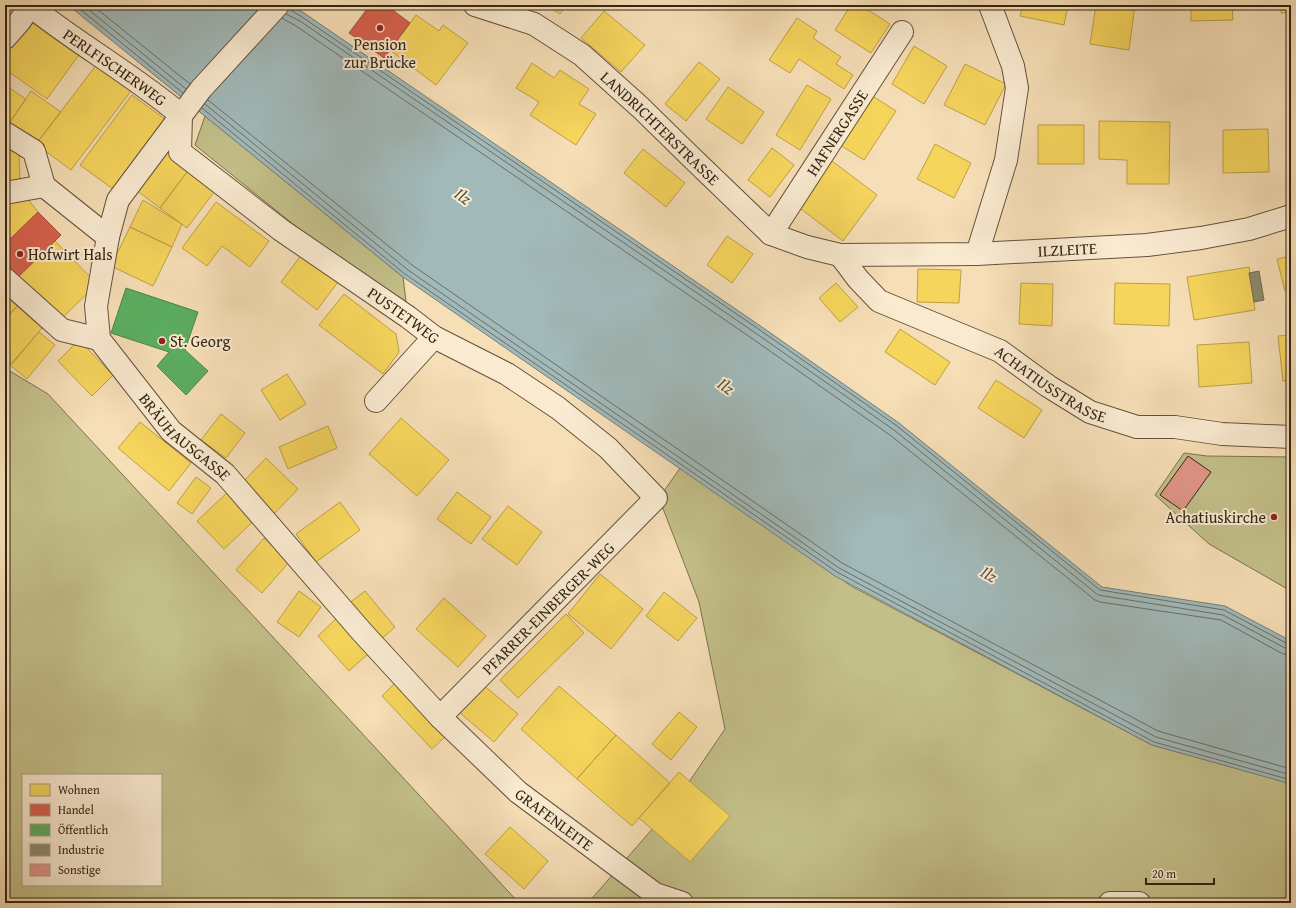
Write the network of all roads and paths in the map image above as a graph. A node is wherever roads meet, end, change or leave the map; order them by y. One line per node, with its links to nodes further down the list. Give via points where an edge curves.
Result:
1 (278, 5): 7 (street, via 201,89)
2 (475, 5): 12 (street, LANDRICHTERSTRASSE, via 534,24 582,55 641,108)
3 (990, 5): 15 (street, via 1013,66 1017,88 1006,160)
4 (30, 6): 6 (street); 7 (street, PERLFISCHERWEG)
5 (902, 32): 12 (street, HAFNERGASSE)
6 (5, 38)
7 (181, 115): 13 (street, via 118,200); 17 (street, PUSTETWEG, via 180,152 281,230 408,316)
8 (5, 133): 9 (street, via 34,151)
9 (44, 186): 10 (street); 13 (street)
10 (5, 193)
11 (1291, 216): 15 (street, ILZLEITE, via 1249,229 1147,245)
12 (771, 234): 14 (street, LANDRICHTERSTRASSE, via 807,247)
13 (108, 237): 18 (street, via 96,306)
14 (840, 254): 15 (street, ILZLEITE); 20 (street, ACHATIUSSTRASSE, via 879,302 1000,351 1048,386 1090,412 1137,427 1175,427 1222,434)
15 (977, 254)
16 (5, 279): 18 (street, via 62,330)
17 (434, 337): 19 (street); 21 (street, PUSTETWEG, via 507,374 558,408 608,448)
18 (99, 339): 22 (street, BRÄUHAUSGASSE, via 171,431 225,474 362,632)
19 (376, 401)
20 (1291, 437)
21 (656, 498): 22 (street, PFARRER-EINBERGER-WEG)
22 (440, 717): 23 (street, GRAFENLEITE, via 518,792 655,894)
23 (682, 903)
24 (1110, 903): 25 (street)
25 (1139, 903)

